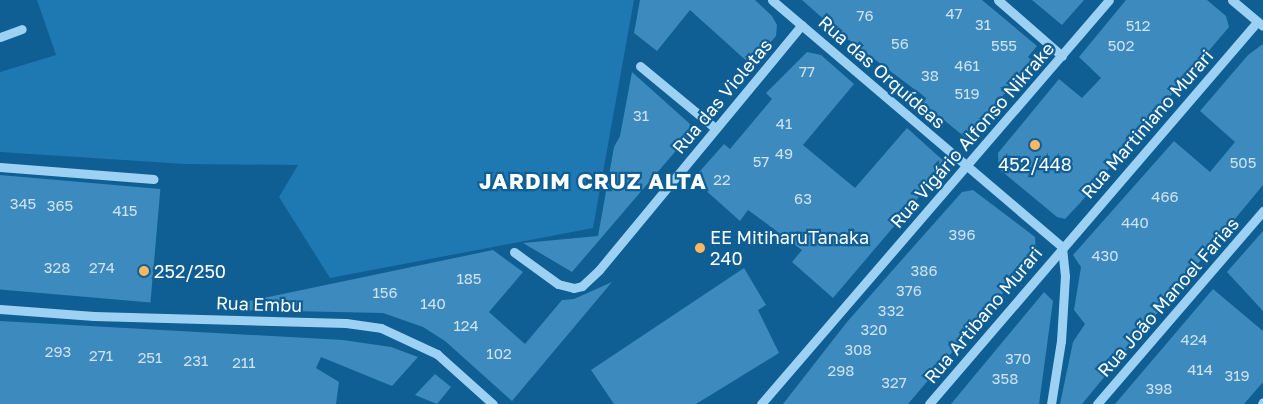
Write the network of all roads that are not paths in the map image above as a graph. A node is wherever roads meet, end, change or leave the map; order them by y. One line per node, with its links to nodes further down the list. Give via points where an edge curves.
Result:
1 (772, 0): 6 (street, Rua das Orquídeas)
2 (998, 0): 9 (street)
3 (1108, 0): 9 (street, Rua Vigário Alfonso Nikrake)
4 (1232, 0): 5 (street)
5 (1260, 24): 16 (street, Rua Martiniano Murari)
6 (802, 25): 11 (street, Rua das Violetas); 12 (street, Rua das Orquídeas)
7 (22, 29): 8 (street)
8 (0, 37)
9 (1062, 56): 12 (street, Rua Vigário Alfonso Nikrake)
10 (640, 66): 11 (street)
11 (715, 128): 17 (street, Rua das Violetas, via 599,270 582,286 574,288 558,284)
12 (966, 166): 16 (street, Rua das Orquídeas); 20 (street, Rua Vigário Alfonso Nikrake)
13 (0, 167): 14 (street)
14 (154, 179)
15 (1263, 211): 23 (street, Rua João Manoel Farias)
16 (1062, 247): 21 (street, Rua Artibano Murari); 22 (street, via 1065,276 1061,341)
17 (514, 252)
18 (0, 309): 19 (street, Rua Embu, via 94,316 346,323 381,328 437,354)
19 (493, 404)
20 (761, 404)
21 (929, 404)
22 (1051, 404)
23 (1097, 404)

